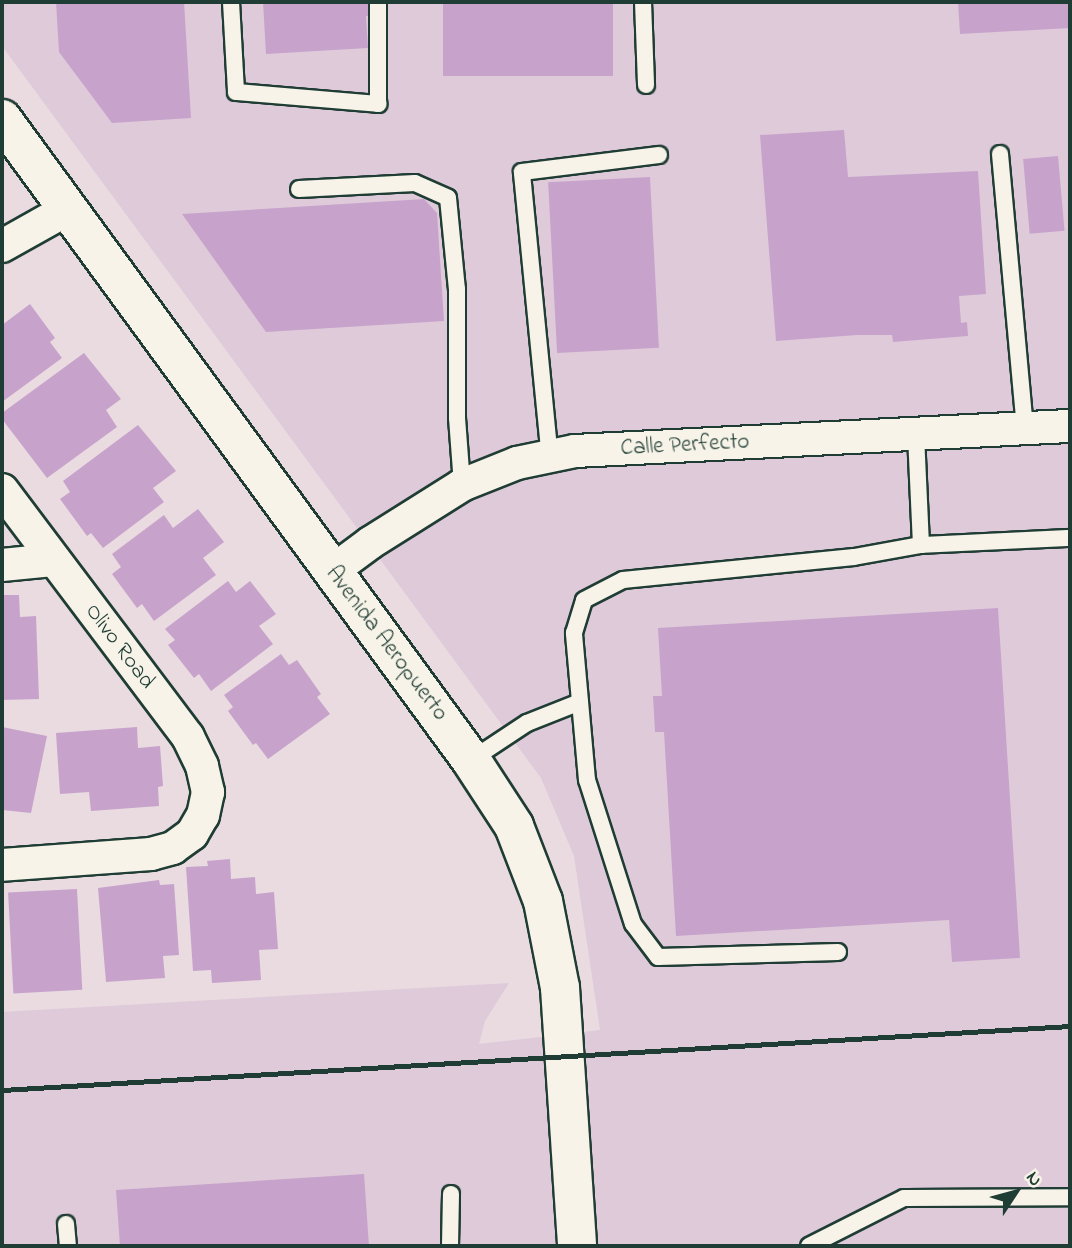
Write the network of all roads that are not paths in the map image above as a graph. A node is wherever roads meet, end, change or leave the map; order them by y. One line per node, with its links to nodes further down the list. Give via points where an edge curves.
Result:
1 (231, 2): 2 (lane, via 236,92 378,104)
2 (378, 2)
3 (643, 2): 4 (lane)
4 (646, 85)
5 (2, 119): 9 (street, Avenida Aeropuerto)
6 (1000, 154): 12 (lane)
7 (659, 155): 14 (lane, via 522,172)
8 (299, 189): 15 (lane, via 415,183 447,198 457,289)
9 (68, 209): 10 (street); 21 (street, Avenida Aeropuerto)
10 (2, 246)
11 (1070, 426): 12 (street, Calle Perfecto)
12 (1025, 428): 13 (street, Calle Perfecto)
13 (916, 434): 14 (street, Calle Perfecto, via 575,452); 18 (lane)
14 (550, 458): 15 (street, Calle Perfecto, via 517,463)
15 (462, 485): 21 (street, Calle Perfecto)
16 (2, 490): 19 (street, Olivo Road)
17 (1070, 538): 18 (lane)
18 (921, 545): 22 (lane, via 854,557 623,580 584,600 573,633)
19 (53, 560): 20 (street); 24 (street, Olivo Road, via 188,737 208,792 203,815 192,834 173,848 151,854)
20 (2, 565)
21 (331, 572): 23 (street, Avenida Aeropuerto)
22 (580, 702): 23 (lane, via 527,723); 25 (lane, via 587,780 633,925 658,957)
23 (471, 760): 31 (street, Avenida Aeropuerto, via 514,826 543,901 565,1028)
24 (2, 865)
25 (838, 952)
26 (451, 1194): 30 (lane)
27 (1070, 1197): 32 (lane, via 904,1198)
28 (66, 1224): 29 (lane)
29 (68, 1246)
30 (450, 1246)
31 (577, 1246)
32 (809, 1246)

